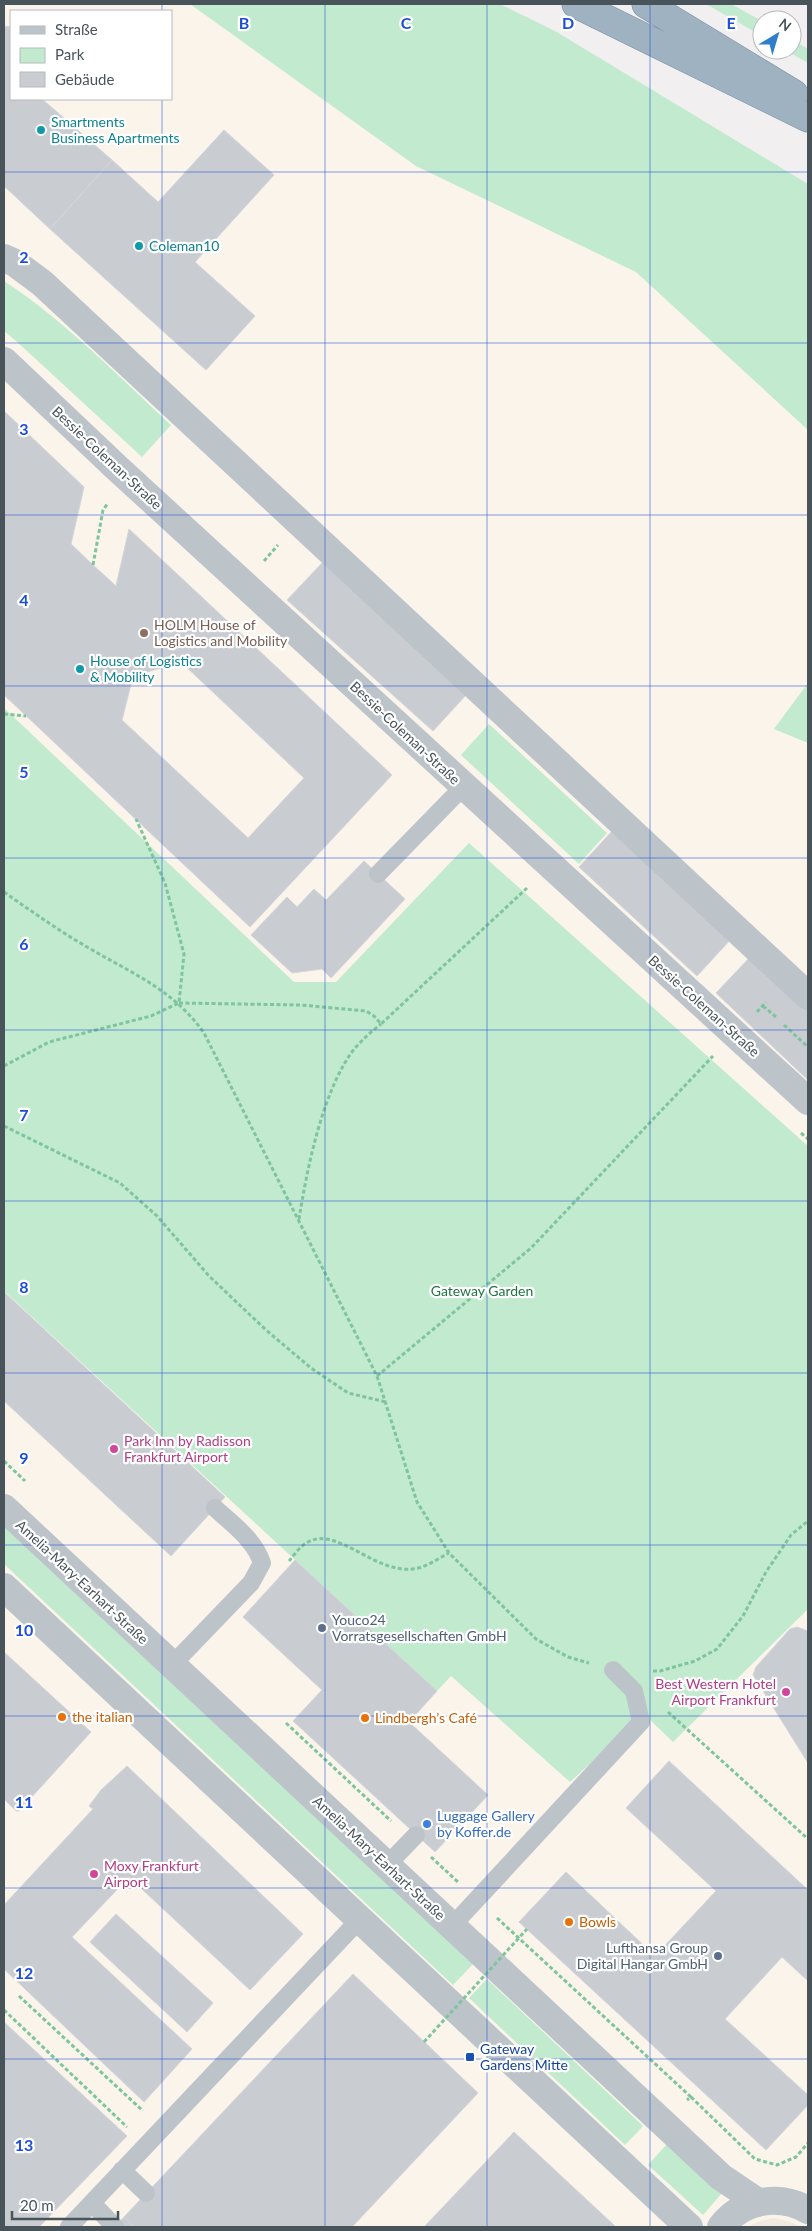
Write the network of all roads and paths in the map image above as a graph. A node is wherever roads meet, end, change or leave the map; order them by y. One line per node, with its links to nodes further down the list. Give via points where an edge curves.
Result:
1 (576, 4): 4 (highway)
2 (646, 4): 3 (highway)
3 (808, 102)
4 (808, 118)
5 (4, 258): 8 (street, via 42,283)
6 (4, 361): 10 (street, Bessie-Coleman-Straße)
7 (112, 499): 9 (path, via 103,510)
8 (299, 523): 10 (path); 18 (street)
9 (93, 565)
10 (244, 584): 13 (street, Bessie-Coleman-Straße)
11 (4, 714): 12 (path)
12 (26, 716)
13 (463, 787): 15 (lane); 24 (street, Bessie-Coleman-Straße)
14 (136, 820): 19 (path, via 165,883 184,954)
15 (378, 874)
16 (530, 885): 22 (path)
17 (4, 892): 19 (path, via 89,948 143,977)
18 (798, 987): 20 (path)
19 (179, 1003): 22 (path, via 300,1005 366,1011); 27 (path, via 151,1016 49,1042); 30 (path, via 204,1033)
20 (762, 1006): 21 (path); 24 (path)
21 (776, 1017)
22 (381, 1024): 30 (path, via 355,1048 334,1086 308,1163)
23 (784, 1025): 25 (path)
24 (735, 1034): 28 (street, Bessie-Coleman-Straße)
25 (808, 1047)
26 (716, 1054): 31 (path, via 531,1248)
27 (4, 1066)
28 (808, 1101)
29 (4, 1126): 32 (path, via 120,1183 157,1216 209,1276 312,1368 348,1393)
30 (299, 1220): 31 (path)
31 (377, 1376): 32 (path)
32 (386, 1402): 37 (path, via 417,1502)
33 (4, 1508): 39 (street, Amelia-Mary-Earhart-Straße)
34 (215, 1508): 39 (lane, via 250,1540 262,1563 251,1583)
35 (808, 1521): 40 (path, via 792,1535 766,1572 744,1616 717,1648 695,1661 660,1671)
36 (312, 1540): 37 (path, via 330,1539 345,1544 378,1564 398,1569 418,1568)
37 (449, 1553): 40 (path, via 536,1639 568,1657)
38 (4, 1587): 45 (street)
39 (172, 1665): 44 (street, Amelia-Mary-Earhart-Straße)
40 (613, 1670): 46 (lane, via 634,1691 641,1722)
41 (666, 1710): 43 (path)
42 (416, 1835): 44 (lane)
43 (808, 1839)
44 (387, 1865): 46 (street, Amelia-Mary-Earhart-Straße)
45 (360, 1919): 52 (lane); 62 (street)
46 (452, 1926): 58 (street, Amelia-Mary-Earhart-Straße, via 721,2177)
47 (527, 1930): 50 (path, bridge)
48 (19, 1996): 52 (path)
49 (4, 2010): 54 (path)
50 (424, 2042)
51 (690, 2097): 53 (path, via 755,2159 777,2165 796,2157)
52 (161, 2128): 54 (lane)
53 (808, 2143)
54 (146, 2144): 55 (lane)
55 (122, 2170): 56 (lane); 59 (lane)
56 (146, 2193)
57 (801, 2199): 58 (street)
58 (758, 2202): 63 (street, via 735,2212)
59 (92, 2204): 60 (lane); 61 (lane)
60 (115, 2226)
61 (69, 2227)
62 (689, 2227)
63 (721, 2227)

